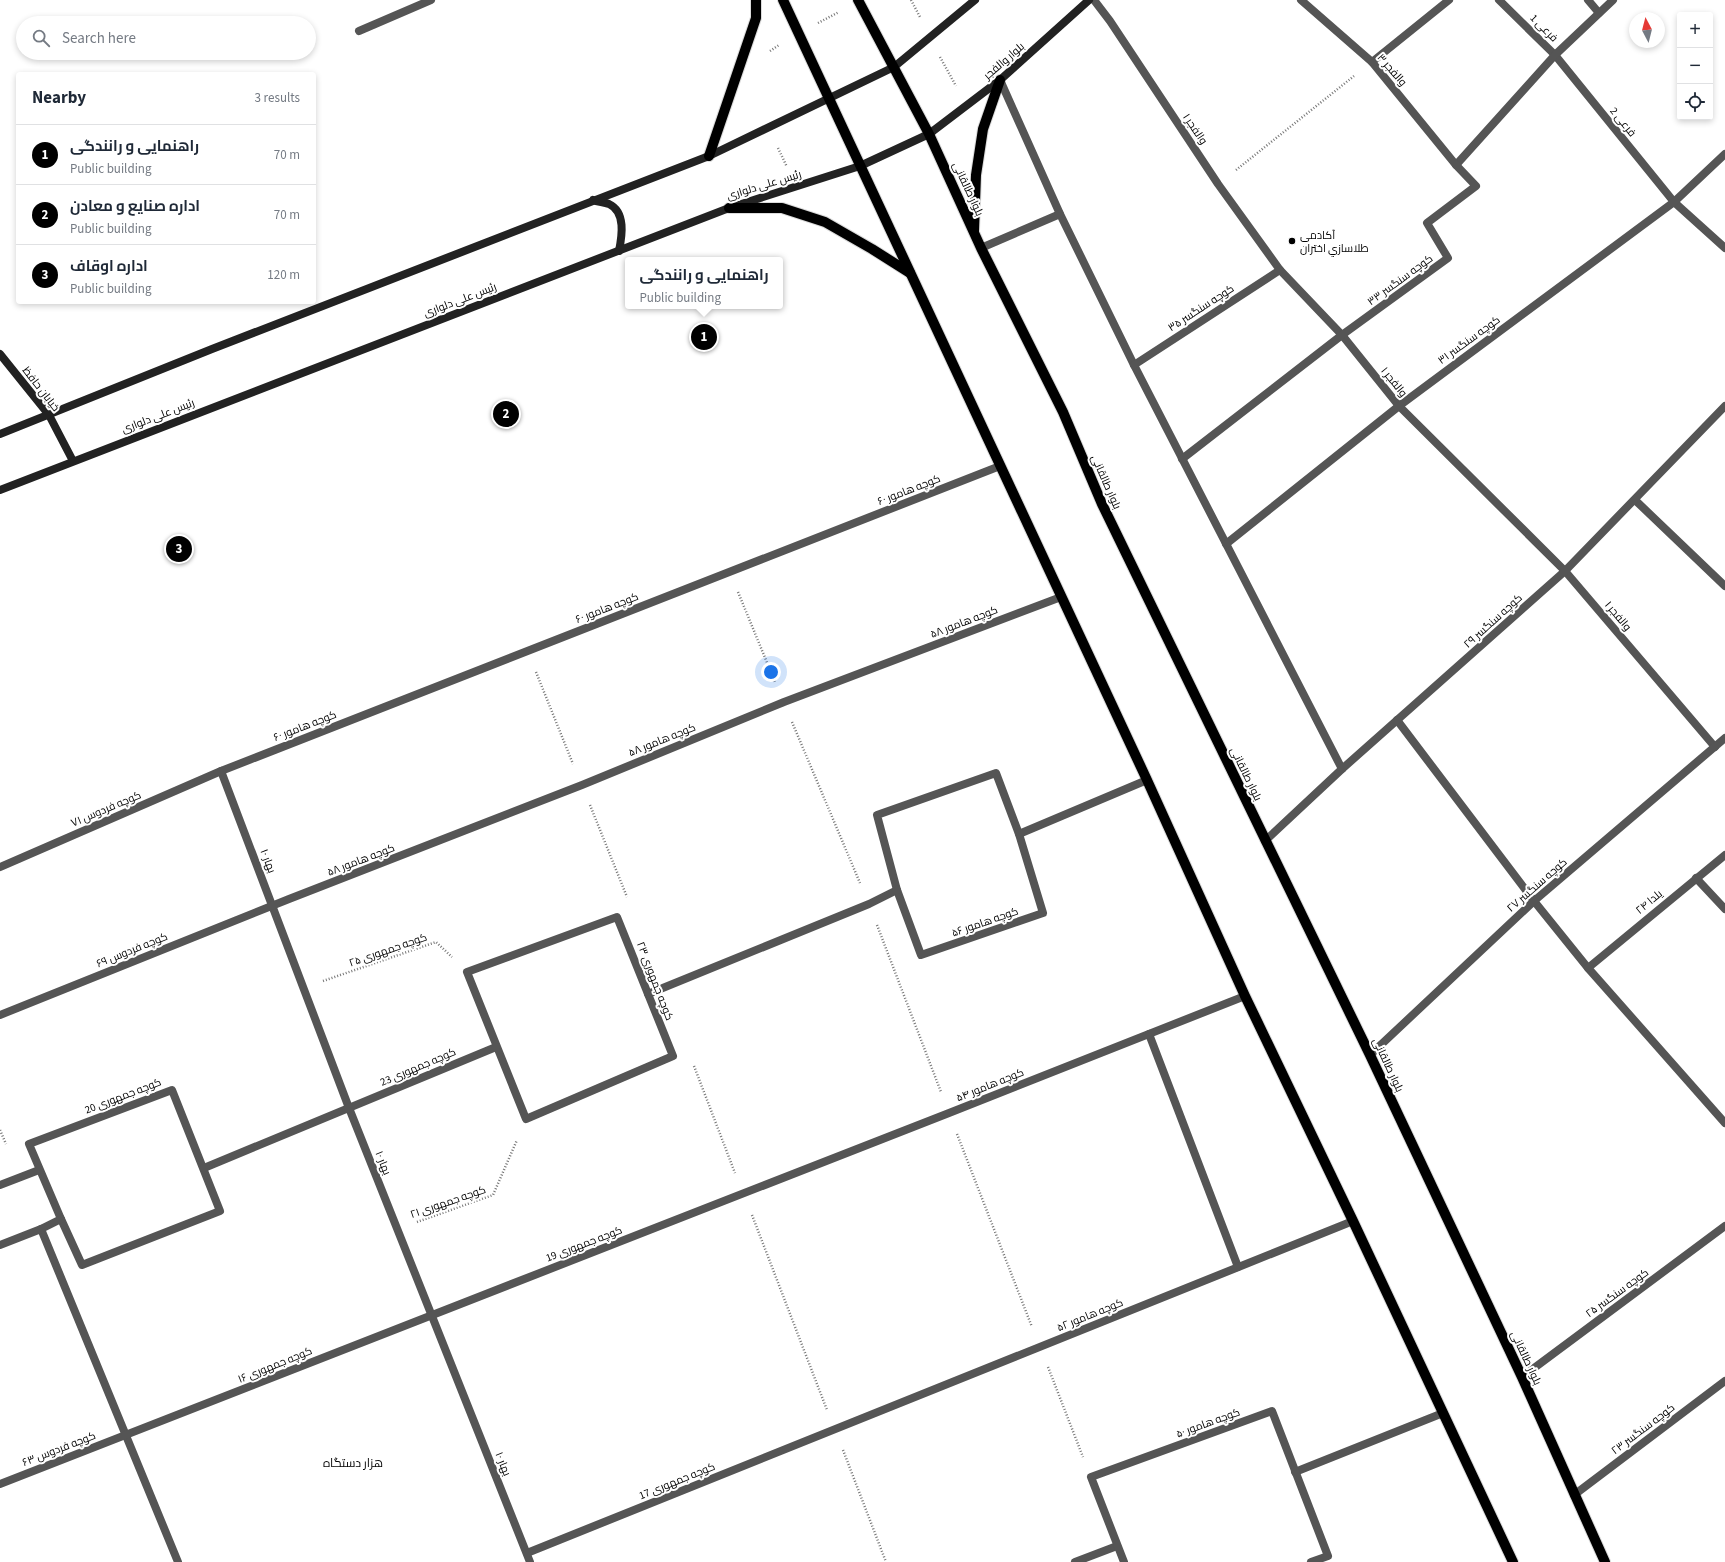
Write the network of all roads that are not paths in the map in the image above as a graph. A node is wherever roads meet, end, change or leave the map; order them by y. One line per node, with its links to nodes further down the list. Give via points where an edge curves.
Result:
1 (431, 0): 14 (street)
2 (756, 0): 22 (main road, via 756,18)
3 (783, 0): 19 (main road)
4 (858, 0): 17 (main road, بلوار طالقانی)
5 (975, 0): 17 (main road)
6 (1089, 0): 18 (main road, بلوار والفجر)
7 (1094, 0): 33 (street, والفجر ۱, via 1218,184)
8 (1301, 0): 16 (street, والفجر ۳)
9 (1449, 0): 16 (street)
10 (1499, 0): 15 (street, فرعی 1)
11 (1588, 0): 13 (street)
12 (1613, 0): 13 (street)
13 (1599, 13): 15 (street)
14 (359, 31)
15 (1555, 55): 23 (street); 26 (street, فرعی 2)
16 (1372, 62): 23 (street, والفجر ۳)
17 (894, 67): 19 (main road); 20 (main road, بلوار طالقانی)
18 (1000, 80): 20 (main road, بلوار والفجر); 28 (street); 29 (main road, via 983,129 976,174)
19 (829, 98): 22 (main road); 24 (main road)
20 (929, 134): 24 (main road, رئیس علی دلواری); 29 (main road, بلوار طالقانی)
21 (1725, 154): 26 (street, کوچه سنگسر ۳۱)
22 (709, 156): 25 (main road)
23 (1456, 165): 35 (street, کوچه سنگسر ۳۳, via 1476,186 1427,223 1448,258)
24 (860, 166): 27 (main road, رئیس علی دلواری); 34 (main road)
25 (593, 200): 32 (main road, via 610,205 619,214 623,233); 40 (main road)
26 (1674, 202): 31 (street, فرعی 2); 38 (street, کوچه سنگسر ۳۱)
27 (729, 208): 32 (main road, رئیس علی دلواری); 34 (main road, via 782,208 826,222)
28 (1060, 214): 30 (street); 37 (street)
29 (974, 233): 30 (main road, بلوار طالقانی)
30 (981, 248): 58 (main road, بلوار طالقانی, via 1063,412 1102,504)
31 (1725, 248)
32 (619, 251): 43 (main road, رئیس علی دلواری)
33 (1280, 270): 35 (street, والفجر ۱); 37 (street, کوچه سنگسر ۳۵)
34 (910, 273): 44 (main road)
35 (1342, 336): 38 (street, والفجر ۱); 42 (street, کوچه سنگسر ۳۳)
36 (0, 354): 40 (main road, خیابان حافظ)
37 (1134, 365): 42 (street)
38 (1399, 406): 47 (street, کوچه سنگسر ۳۱); 48 (street, والفجر ۱)
39 (1725, 406): 46 (street, کوچه سنگسر ۲۹)
40 (49, 415): 41 (main road); 43 (main road, خیابان حافظ)
41 (0, 434)
42 (1182, 459): 47 (street)
43 (73, 461): 45 (main road, رئیس علی دلواری)
44 (1000, 466): 50 (main road); 55 (street, کوچه هامور ۶۰)
45 (0, 490)
46 (1635, 500): 48 (street, کوچه سنگسر ۲۹); 49 (street)
47 (1226, 544): 54 (street)
48 (1565, 571): 51 (street, کوچه سنگسر ۲۹); 53 (street, والفجر ۱)
49 (1725, 586)
50 (1061, 597): 56 (main road); 64 (street, کوچه هامور ۵۸, via 784,702 582,785)
51 (1397, 720): 54 (street, کوچه سنگسر ۲۹); 63 (street)
52 (1725, 738): 53 (street, کوچه سنگسر ۲۷)
53 (1715, 747): 63 (street, کوچه سنگسر ۲۷)
54 (1342, 769): 58 (street, کوچه سنگسر ۲۹)
55 (221, 771): 60 (street, کوچه فردوس ۷۱); 64 (street, بهار ۱۰)
56 (1147, 780): 57 (street); 68 (main road)
57 (1019, 834): 62 (street, کوچه هامور ۵۶, via 996,773 877,815); 62 (street, کوچه هامور ۵۶, via 1043,913 920,955)
58 (1265, 841): 72 (main road, بلوار طالقانی)
59 (1725, 855): 61 (street, یلدا ۲۴)
60 (0, 866)
61 (1696, 878): 65 (street); 66 (street, یلدا ۲۴)
62 (897, 890): 67 (street, via 869,904)
63 (1534, 901): 66 (street); 72 (street, کوچه سنگسر ۲۷)
64 (273, 906): 69 (street, کوچه فردوس ۶۹); 73 (street, بهار ۱۰)
65 (1725, 909)
66 (1588, 968): 74 (street)
67 (648, 994): 71 (street, کوچه جمهوری ۲۳, via 673,1056 526,1119); 71 (street, کوچه جمهوری ۲۳, via 618,917 467,972)
68 (1245, 996): 70 (street, کوچه هامور ۵۴); 80 (main road)
69 (0, 1015)
70 (1149, 1034): 78 (street, کوچه هامور ۵۴); 84 (street)
71 (496, 1046): 73 (street, کوچه جمهوری 23)
72 (1370, 1055): 86 (main road, بلوار طالقانی)
73 (349, 1108): 75 (street); 85 (street, بهار ۱۰)
74 (1725, 1123)
75 (204, 1168): 76 (street, کوچه جمهوری 20, via 172,1090 28,1144); 79 (street, کوچه جمهوری 20, via 220,1212 82,1265)
76 (39, 1170): 77 (street); 79 (street)
77 (0, 1185)
78 (744, 1194): 85 (street, کوچه جمهوری 19)
79 (60, 1219): 82 (street)
80 (1353, 1221): 84 (street, کوچه هامور ۵۲); 88 (main road)
81 (1725, 1226): 86 (street, کوچه سنگسر ۲۵)
82 (41, 1229): 83 (street); 90 (street)
83 (0, 1245)
84 (1238, 1267): 89 (street, کوچه هامور ۵۲)
85 (432, 1314): 90 (street, کوچه جمهوری ۱۶); 95 (street, بهار ۱۰)
86 (1522, 1376): 93 (main road, بلوار طالقانی)
87 (1725, 1381): 93 (street, کوچه سنگسر ۲۳)
88 (1443, 1413): 91 (street); 101 (main road)
89 (835, 1429): 95 (street, کوچه جمهوری 17)
90 (126, 1435): 92 (street, کوچه فردوس ۶۳); 96 (street)
91 (1295, 1472): 94 (street, کوچه هامور ۵۰, via 1272,1411 1091,1477); 100 (street, کوچه هامور ۵۰, via 1328,1556)
92 (0, 1484)
93 (1574, 1495): 102 (main road, بلوار طالقانی)
94 (1117, 1546): 98 (street); 99 (street)
95 (527, 1553): 97 (street, بهار ۱۰)
96 (178, 1562)
97 (530, 1562)
98 (1075, 1562)
99 (1124, 1562)
100 (1311, 1562)
101 (1513, 1562)
102 (1605, 1562)

